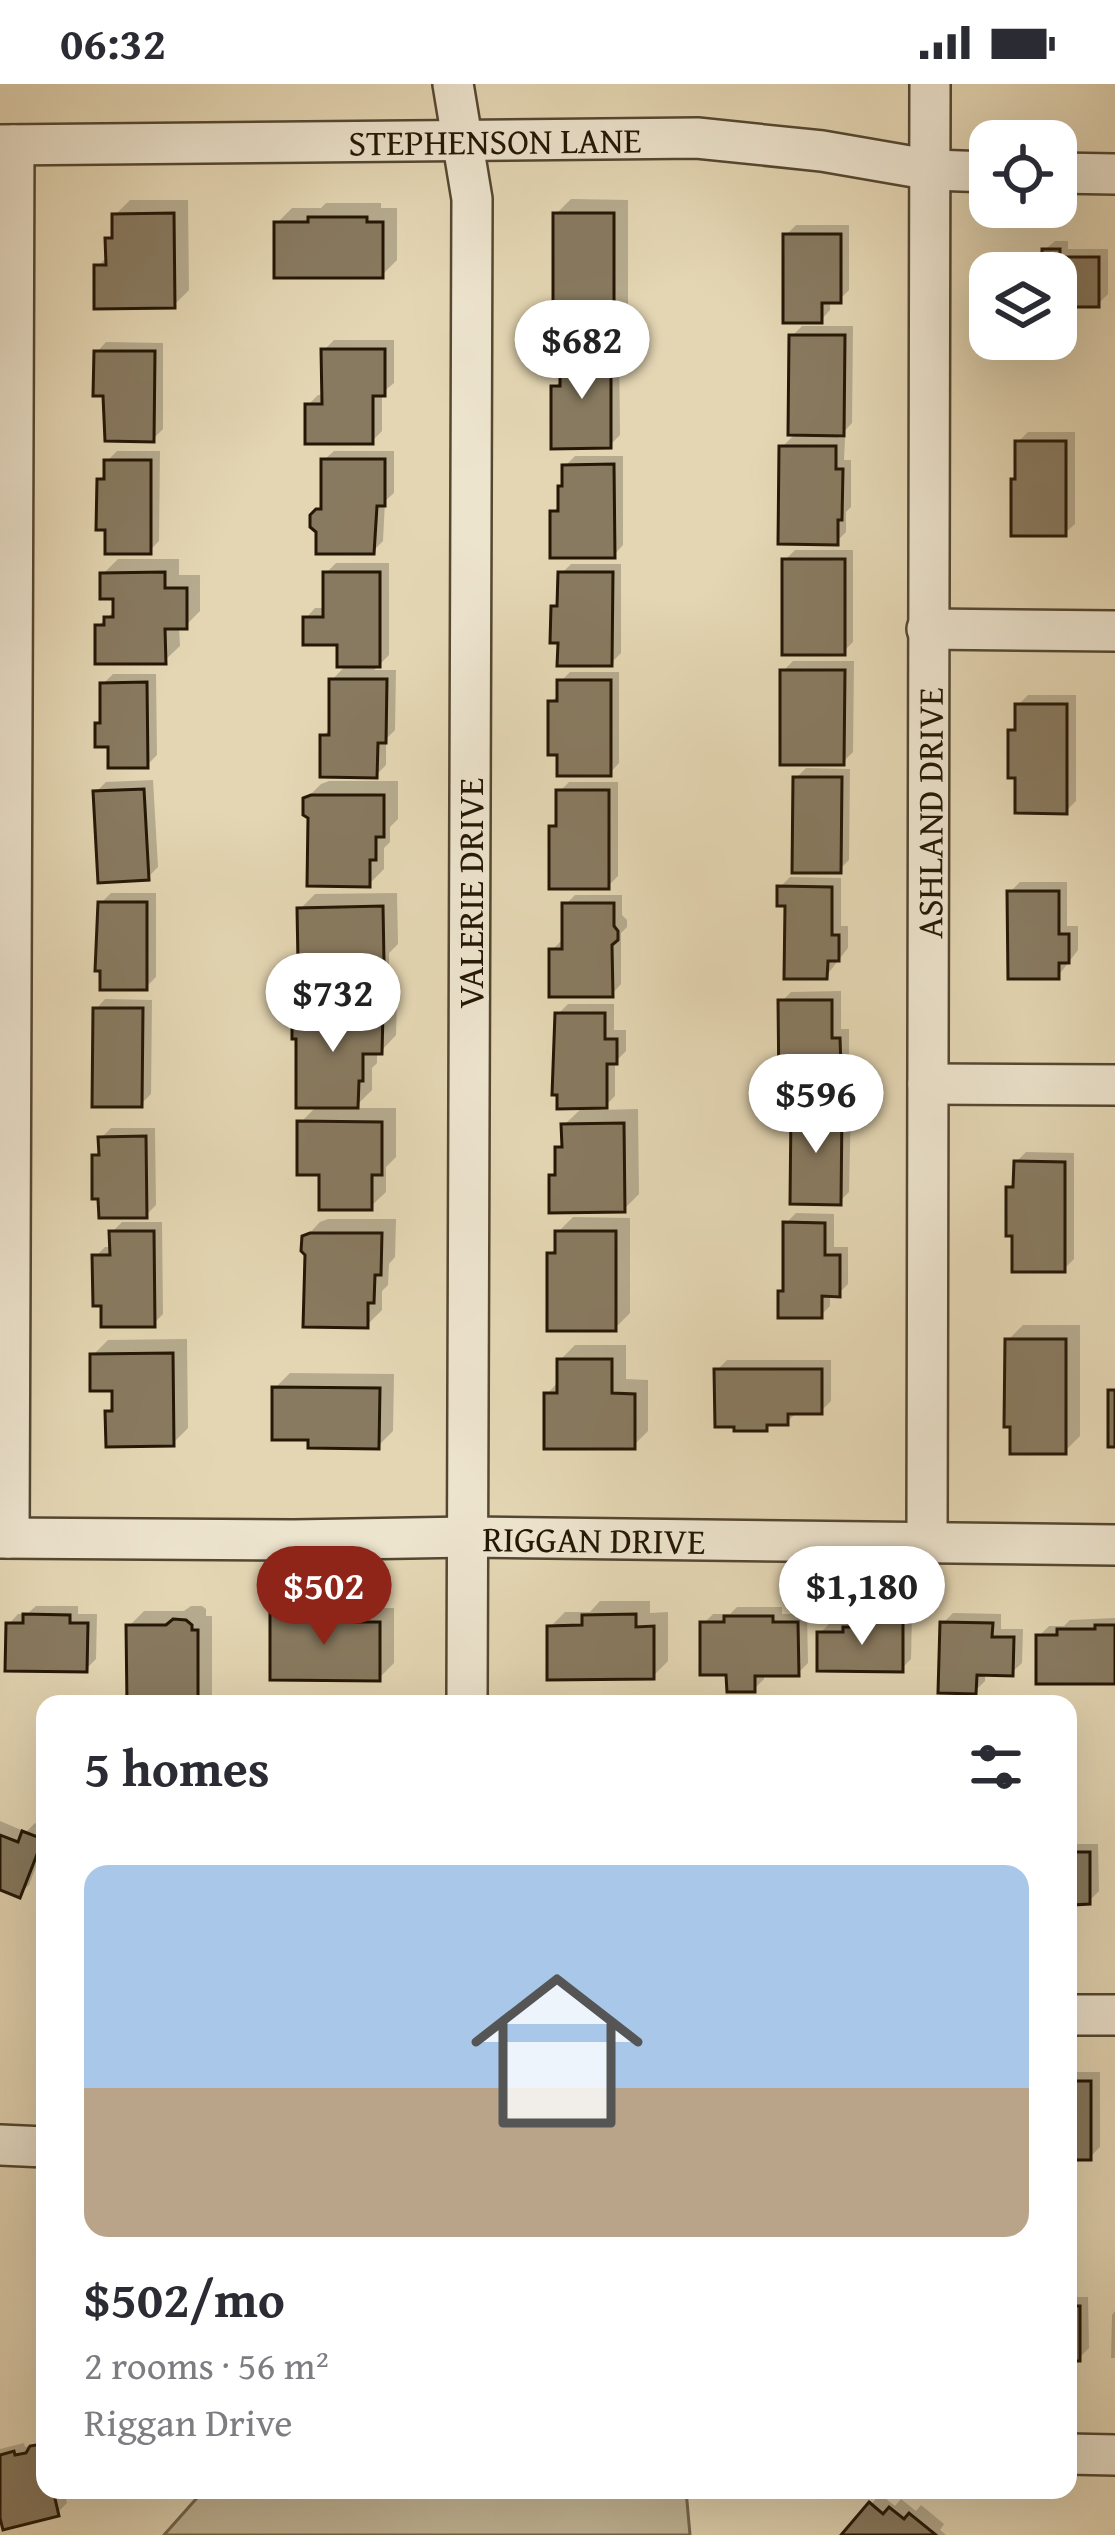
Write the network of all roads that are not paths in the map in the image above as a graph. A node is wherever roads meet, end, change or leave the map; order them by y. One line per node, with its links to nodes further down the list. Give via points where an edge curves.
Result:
1 (453, 84): 3 (street, VALERIE DRIVE)
2 (931, 84): 5 (street, ASHLAND DRIVE)
3 (463, 142): 4 (street, STEPHENSON LANE); 5 (street, STEPHENSON LANE, via 697,138); 13 (street, VALERIE DRIVE, via 472,199)
4 (7, 146): 14 (street)
5 (932, 170): 6 (street, STEPHENSON LANE); 9 (street, ASHLAND DRIVE)
6 (969, 171)
7 (1077, 173): 8 (street)
8 (1115, 174)
9 (927, 628): 10 (street); 11 (street, ASHLAND DRIVE)
10 (1115, 631)
11 (928, 1084): 12 (street); 15 (street, ASHLAND DRIVE)
12 (1115, 1085)
13 (468, 1537): 14 (street, RIGGAN DRIVE); 15 (street, RIGGAN DRIVE); 17 (street, VALERIE DRIVE)
14 (4, 1538)
15 (926, 1542): 16 (street, RIGGAN DRIVE)
16 (1115, 1545)
17 (467, 1695)
18 (1077, 2014): 19 (street)
19 (1115, 2015)
20 (0, 2145): 21 (street)
21 (36, 2147)
22 (1077, 2454): 23 (street)
23 (1115, 2455)

